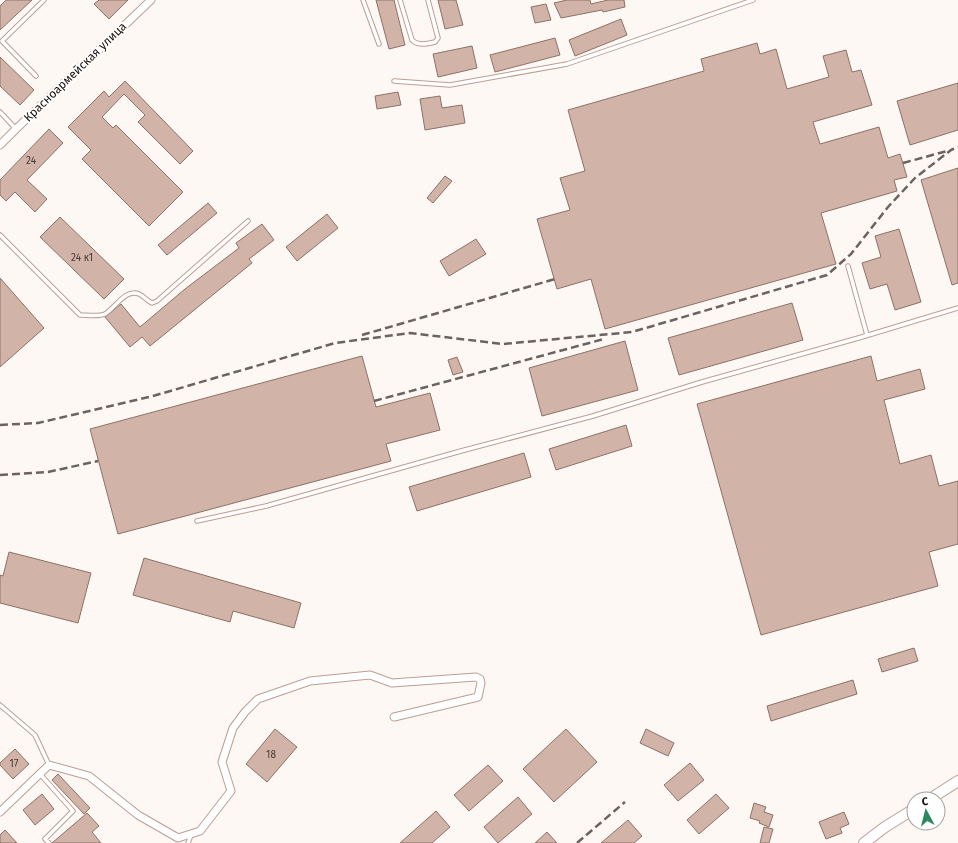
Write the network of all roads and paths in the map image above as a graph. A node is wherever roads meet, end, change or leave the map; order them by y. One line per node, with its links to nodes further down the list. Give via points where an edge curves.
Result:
1 (44, 0): 8 (lane, via 2,41)
2 (151, 0): 11 (street, Красноармейская улица)
3 (363, 0): 7 (lane)
4 (400, 0): 5 (lane, via 412,40 420,44 434,42 438,38)
5 (428, 0)
6 (753, 0): 9 (lane, via 567,64 450,85)
7 (379, 44)
8 (36, 76)
9 (394, 81)
10 (0, 112): 11 (lane)
11 (16, 129): 12 (street, Красноармейская улица)
12 (0, 146)
13 (248, 221): 14 (lane, via 152,304 140,294 132,293 100,316 80,315)
14 (0, 235)
15 (848, 266): 17 (lane)
16 (958, 308): 17 (lane)
17 (867, 335): 18 (lane, via 593,416 266,506)
18 (197, 521)
19 (0, 705): 21 (lane, via 35,736)
20 (394, 717): 27 (street, via 478,697 480,679 476,677 392,683 370,675 310,681 258,699 233,728 222,762 231,792 200,831)
21 (49, 765): 22 (street); 27 (street, via 89,776 138,815 178,838)
22 (40, 773): 25 (street); 28 (lane, via 73,812 45,839)
23 (958, 781): 24 (main road)
24 (942, 791)
25 (0, 812)
26 (906, 814): 30 (main road)
27 (191, 834): 29 (lane)
28 (49, 843)
29 (188, 843)
30 (864, 843)

